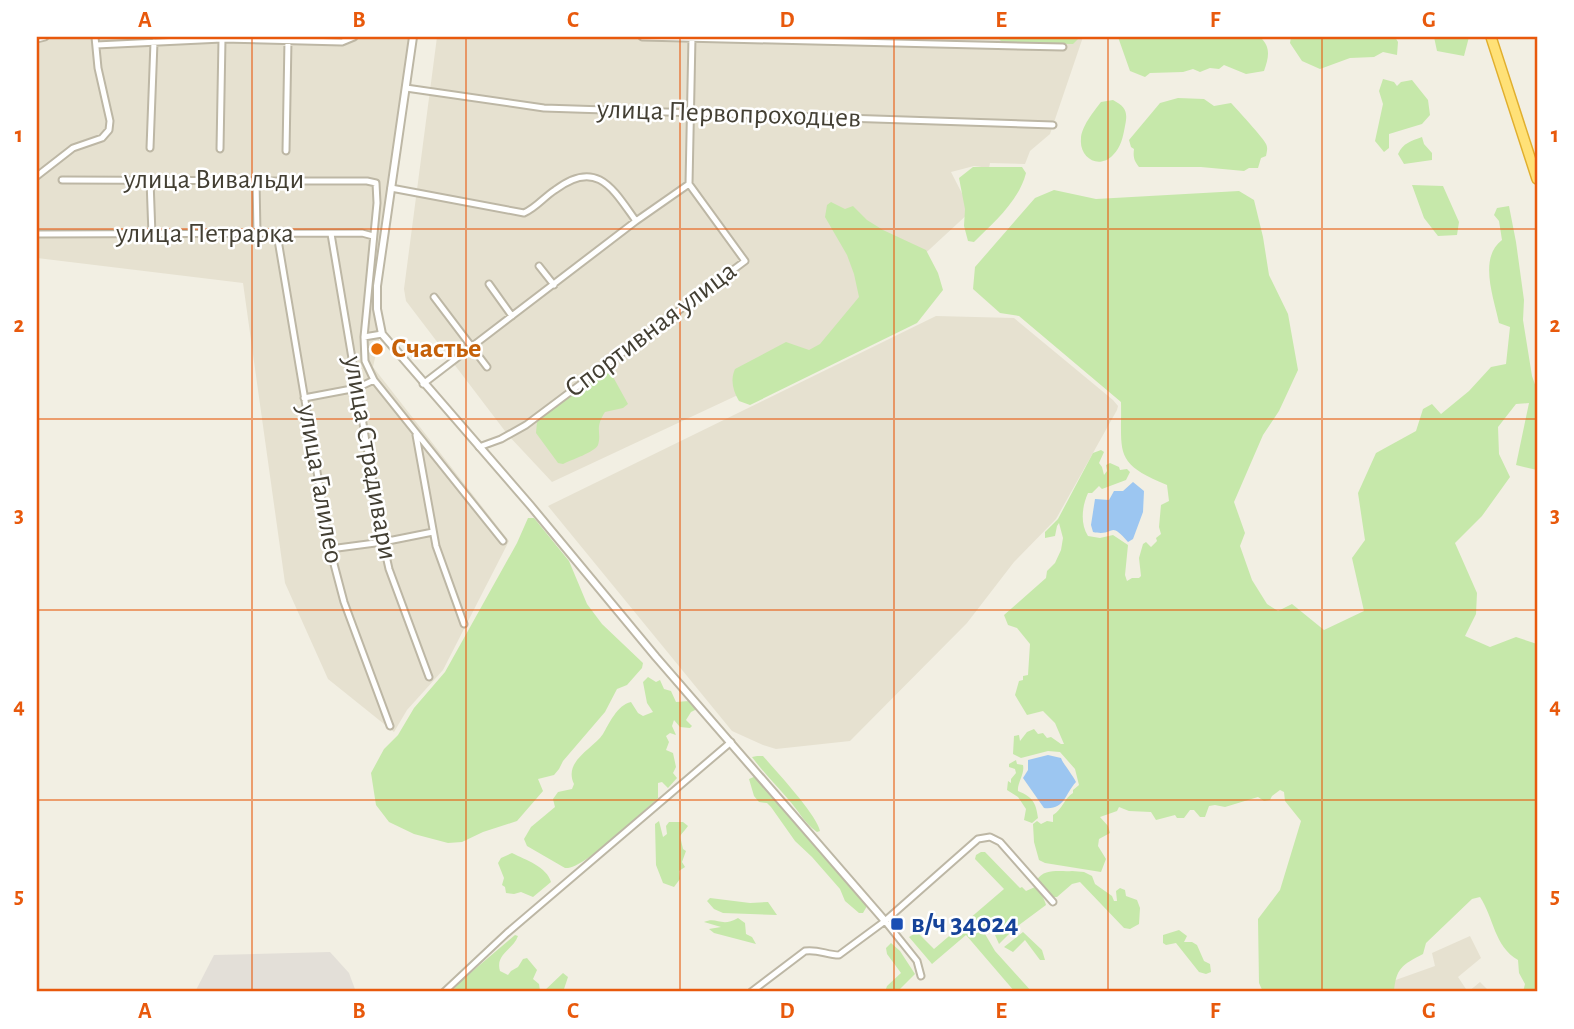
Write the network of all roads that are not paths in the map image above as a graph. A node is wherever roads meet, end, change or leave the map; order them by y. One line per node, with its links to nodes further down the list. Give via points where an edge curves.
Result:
1 (45, 37): 9 (street)
2 (95, 37): 13 (street)
3 (354, 37): 11 (street, via 342,42)
4 (413, 37): 15 (street)
5 (642, 37): 7 (street)
6 (1491, 37): 22 (highway)
7 (692, 38): 8 (street); 16 (street)
8 (761, 38): 14 (street)
9 (37, 39)
10 (222, 39): 11 (street); 12 (street); 19 (street)
11 (288, 40): 20 (street)
12 (154, 42): 13 (street); 18 (street)
13 (96, 45): 21 (street, via 109,130 102,138 73,148)
14 (1063, 47)
15 (406, 88): 16 (street, улица Первопроходцев, via 544,108); 27 (street)
16 (691, 114): 17 (street, улица Первопроходцев); 26 (street)
17 (1053, 125)
18 (150, 148)
19 (220, 149)
20 (286, 151)
21 (37, 176)
22 (1537, 178)
23 (62, 180): 24 (street, улица Вивальди)
24 (150, 180): 25 (street, улица Вивальди); 30 (street)
25 (256, 180): 31 (street); 34 (street, улица Вивальди, via 376,183)
26 (689, 184): 28 (street); 49 (street, Спортивная улица, via 745,261 526,425)
27 (391, 188): 28 (street, via 524,213 567,181 596,177 610,185); 40 (street, via 377,286)
28 (636, 221): 37 (street)
29 (37, 234): 30 (street, улица Петрарка)
30 (152, 234): 31 (street, улица Петрарка)
31 (257, 234): 32 (street, улица Петрарка)
32 (277, 234): 33 (street, улица Петрарка); 47 (street, улица Галилео)
33 (331, 234): 34 (street, улица Петрарка); 46 (street, улица Страдивари)
34 (373, 236): 41 (street)
35 (539, 266): 37 (street)
36 (489, 284): 39 (street)
37 (554, 285): 39 (street)
38 (434, 297): 42 (street)
39 (512, 316): 42 (street)
40 (382, 334): 41 (street); 45 (street)
41 (364, 337): 44 (street, via 365,361)
42 (472, 347): 43 (street); 45 (street)
43 (487, 367)
44 (374, 380): 46 (street); 48 (street)
45 (423, 384): 49 (street)
46 (357, 388): 47 (street); 52 (street, улица Страдивари)
47 (304, 398): 53 (street, улица Галилео)
48 (416, 432): 50 (street); 51 (street)
49 (479, 447): 57 (street)
50 (433, 532): 52 (street); 54 (street)
51 (503, 541)
52 (383, 542): 53 (street); 55 (street, улица Страдивари)
53 (330, 549): 56 (street, улица Галилео, via 344,603)
54 (464, 624)
55 (429, 677)
56 (390, 726)
57 (731, 742): 59 (street); 61 (street)
58 (1053, 902): 59 (street, via 1000,842 990,837 978,839)
59 (885, 921): 60 (street, via 916,961); 62 (street, via 839,955 805,951)
60 (921, 976)
61 (444, 992)
62 (751, 992)

